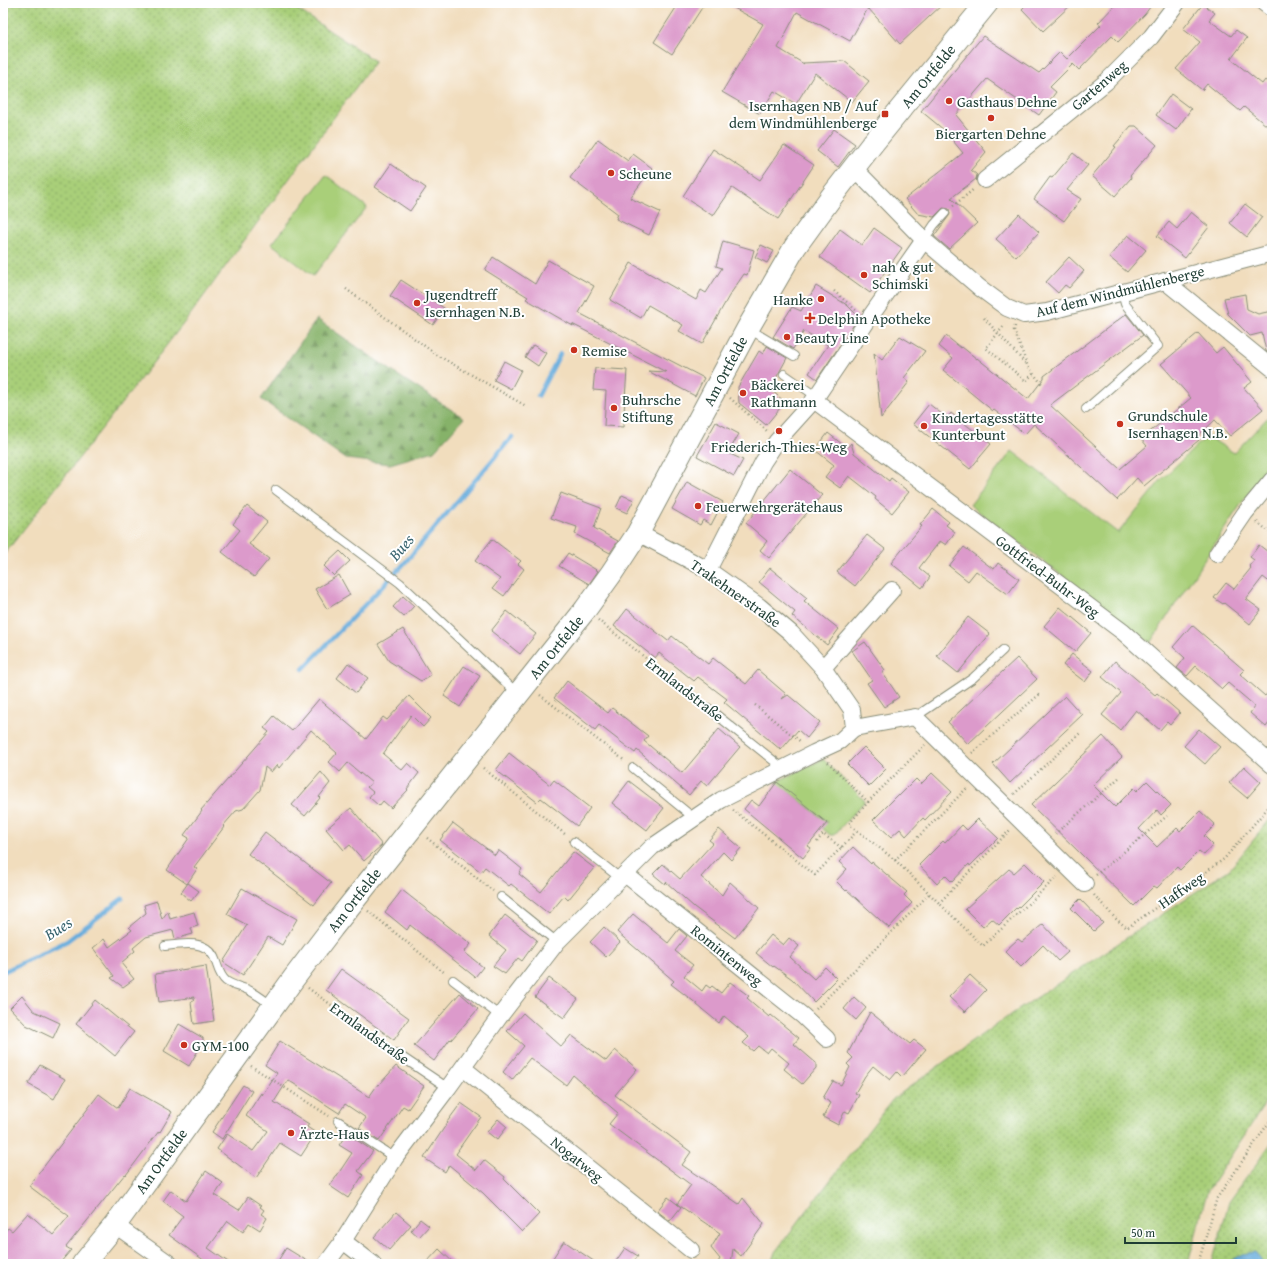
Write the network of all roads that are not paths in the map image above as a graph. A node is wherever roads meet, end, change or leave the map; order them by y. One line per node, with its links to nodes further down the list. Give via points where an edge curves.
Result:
1 (987, 3): 5 (main road, Am Ortfelde)
2 (1177, 3): 6 (street, Gartenweg, via 1151,37 1106,82)
3 (1264, 3): 4 (street)
4 (1272, 9)
5 (854, 168): 8 (street, Auf dem Windmühlenberge); 12 (main road, Am Ortfelde, via 795,247)
6 (985, 180)
7 (945, 213): 8 (lane)
8 (924, 240): 11 (street, Auf dem Windmühlenberge, via 980,288 1007,308 1024,315 1047,312); 16 (street)
9 (1272, 253): 10 (street, Auf dem Windmühlenberge)
10 (1165, 281): 11 (street, Auf dem Windmühlenberge); 14 (street)
11 (1122, 293): 17 (lane, via 1125,304 1158,346)
12 (748, 328): 13 (lane); 20 (main road, Am Ortfelde)
13 (794, 356)
14 (1272, 368)
15 (784, 374): 16 (lane)
16 (816, 398): 22 (street, via 777,441 763,462); 30 (street, Gottfried-Buhr-Weg, via 1122,632)
17 (1086, 409)
18 (1272, 480): 21 (street, via 1245,513)
19 (276, 490): 26 (lane, via 396,579)
20 (638, 533): 22 (street, Trakehnerstraße); 26 (main road, Am Ortfelde, via 585,610)
21 (1218, 554)
22 (708, 570): 25 (street, Trakehnerstraße, via 759,606 791,633)
23 (892, 590): 25 (street)
24 (1004, 650): 28 (lane, via 973,678)
25 (823, 668): 29 (street, Trakehnerstraße, via 852,710)
26 (522, 689): 41 (main road, Am Ortfelde, via 353,900)
27 (708, 708): 32 (lane, Ermlandstraße)
28 (915, 717): 29 (street); 36 (street)
29 (854, 728): 32 (street, via 840,741)
30 (1272, 765)
31 (633, 768): 33 (lane)
32 (784, 769): 33 (street, via 720,800)
33 (694, 818): 35 (street, via 652,847)
34 (574, 842): 35 (lane)
35 (623, 876): 38 (street); 43 (street, Romintenweg, via 806,1019)
36 (1085, 884)
37 (501, 897): 38 (lane)
38 (557, 942): 42 (street)
39 (165, 946): 41 (lane, via 186,943 204,947 214,958 225,979 232,985 251,991)
40 (453, 980): 42 (lane)
41 (273, 1007): 49 (main road, Am Ortfelde)
42 (500, 1016): 45 (street)
43 (827, 1039)
44 (396, 1053): 46 (lane, Ermlandstraße)
45 (462, 1068): 46 (street); 51 (street, Nogatweg)
46 (448, 1088): 48 (street)
47 (338, 1121): 48 (lane)
48 (395, 1158): 50 (street)
49 (115, 1224): 52 (main road, Am Ortfelde); 53 (street)
50 (343, 1241): 54 (street); 55 (street)
51 (690, 1250)
52 (83, 1264)
53 (170, 1264)
54 (326, 1264)
55 (373, 1264)

